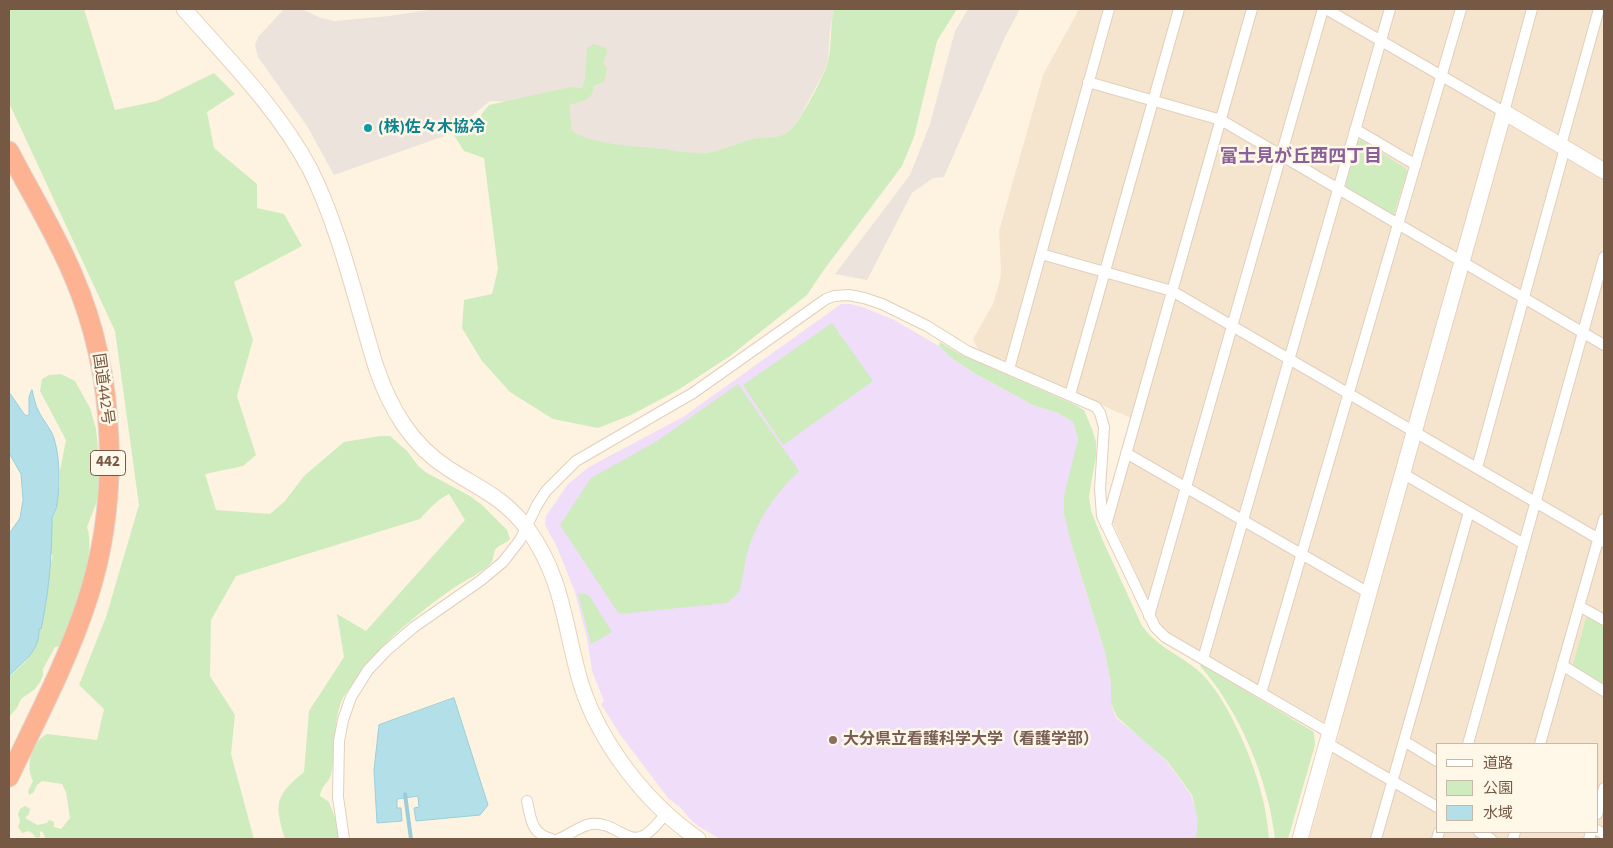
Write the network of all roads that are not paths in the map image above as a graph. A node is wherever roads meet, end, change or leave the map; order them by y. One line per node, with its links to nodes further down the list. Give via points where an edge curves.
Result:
1 (184, 9): 47 (street, via 273,111 309,168 330,216 380,380 402,425 432,456 496,497)
2 (1109, 9): 12 (street)
3 (1179, 9): 13 (street)
4 (1252, 9): 15 (street)
5 (1324, 9): 10 (street); 19 (street)
6 (1390, 9): 10 (street)
7 (1461, 9): 11 (street)
8 (1532, 9): 14 (street)
9 (1599, 9): 17 (street)
10 (1380, 40): 11 (street); 16 (street)
11 (1442, 76): 14 (street); 20 (street)
12 (1088, 82): 13 (street); 24 (street)
13 (1153, 101): 15 (street); 27 (street)
14 (1504, 112): 17 (street); 26 (street)
15 (1221, 120): 19 (street); 28 (street)
16 (1355, 129): 20 (street); 22 (street)
17 (1563, 147): 21 (street); 29 (street)
18 (9, 151): 64 (highway, 国道442号 / 442, via 62,252 84,305 103,379 109,442 102,540 87,602)
19 (1281, 155): 22 (street); 30 (street)
20 (1416, 165): 23 (street)
21 (1604, 171)
22 (1338, 189): 23 (street); 33 (street)
23 (1398, 224): 26 (street); 35 (street)
24 (1041, 254): 27 (street); 34 (street)
25 (1604, 256): 31 (street)
26 (1462, 262): 29 (street); 37 (street)
27 (1104, 272): 28 (street); 36 (street)
28 (1172, 291): 30 (street); 38 (street)
29 (1524, 298): 31 (street); 39 (street)
30 (1232, 326): 33 (street); 41 (street)
31 (1583, 333): 32 (street); 42 (street)
32 (1604, 345)
33 (1289, 359): 35 (street); 45 (street)
34 (1009, 370): 36 (street); 47 (street, via 967,351 935,330 882,304 849,295 834,296 693,393 576,461 546,491)
35 (1349, 394): 37 (street); 50 (street)
36 (1070, 395): 46 (street, via 1096,407 1103,422 1100,497)
37 (1414, 432): 39 (street); 40 (street)
38 (1126, 453): 41 (street); 46 (street)
39 (1477, 468): 42 (street)
40 (1402, 473): 43 (street); 51 (street)
41 (1186, 487): 45 (street); 53 (street)
42 (1535, 502): 48 (street); 49 (street)
43 (1470, 512): 49 (street); 60 (street)
44 (1604, 519): 48 (street)
45 (1243, 521): 50 (street); 55 (street)
46 (1106, 525): 53 (street)
47 (526, 527): 70 (street, via 542,550 556,582 589,706 626,769); 72 (street, via 497,568 401,638 354,689 343,720 337,759)
48 (1601, 540): 52 (street)
49 (1524, 544): 61 (street)
50 (1302, 554): 51 (street); 58 (street)
51 (1369, 593): 59 (street)
52 (1580, 606): 54 (street); 56 (street)
53 (1149, 616): 55 (street, via 1160,633)
54 (1604, 620)
55 (1203, 659): 58 (street)
56 (1562, 665): 57 (street); 62 (street)
57 (1604, 691)
58 (1261, 693): 59 (street)
59 (1328, 738): 65 (street); 76 (street)
60 (1404, 741): 63 (street); 65 (street)
61 (1468, 743)
62 (1540, 743)
63 (1436, 760)
64 (9, 777)
65 (1392, 781): 68 (street); 77 (street)
66 (1604, 788): 69 (street)
67 (527, 801): 73 (street, via 532,833)
68 (1436, 806)
69 (1598, 810)
70 (666, 814): 74 (street, via 638,838 628,837 608,825 593,824); 75 (street)
71 (1481, 833): 78 (street)
72 (344, 839)
73 (552, 839)
74 (558, 839)
75 (698, 839)
76 (1300, 839)
77 (1376, 839)
78 (1492, 839)

